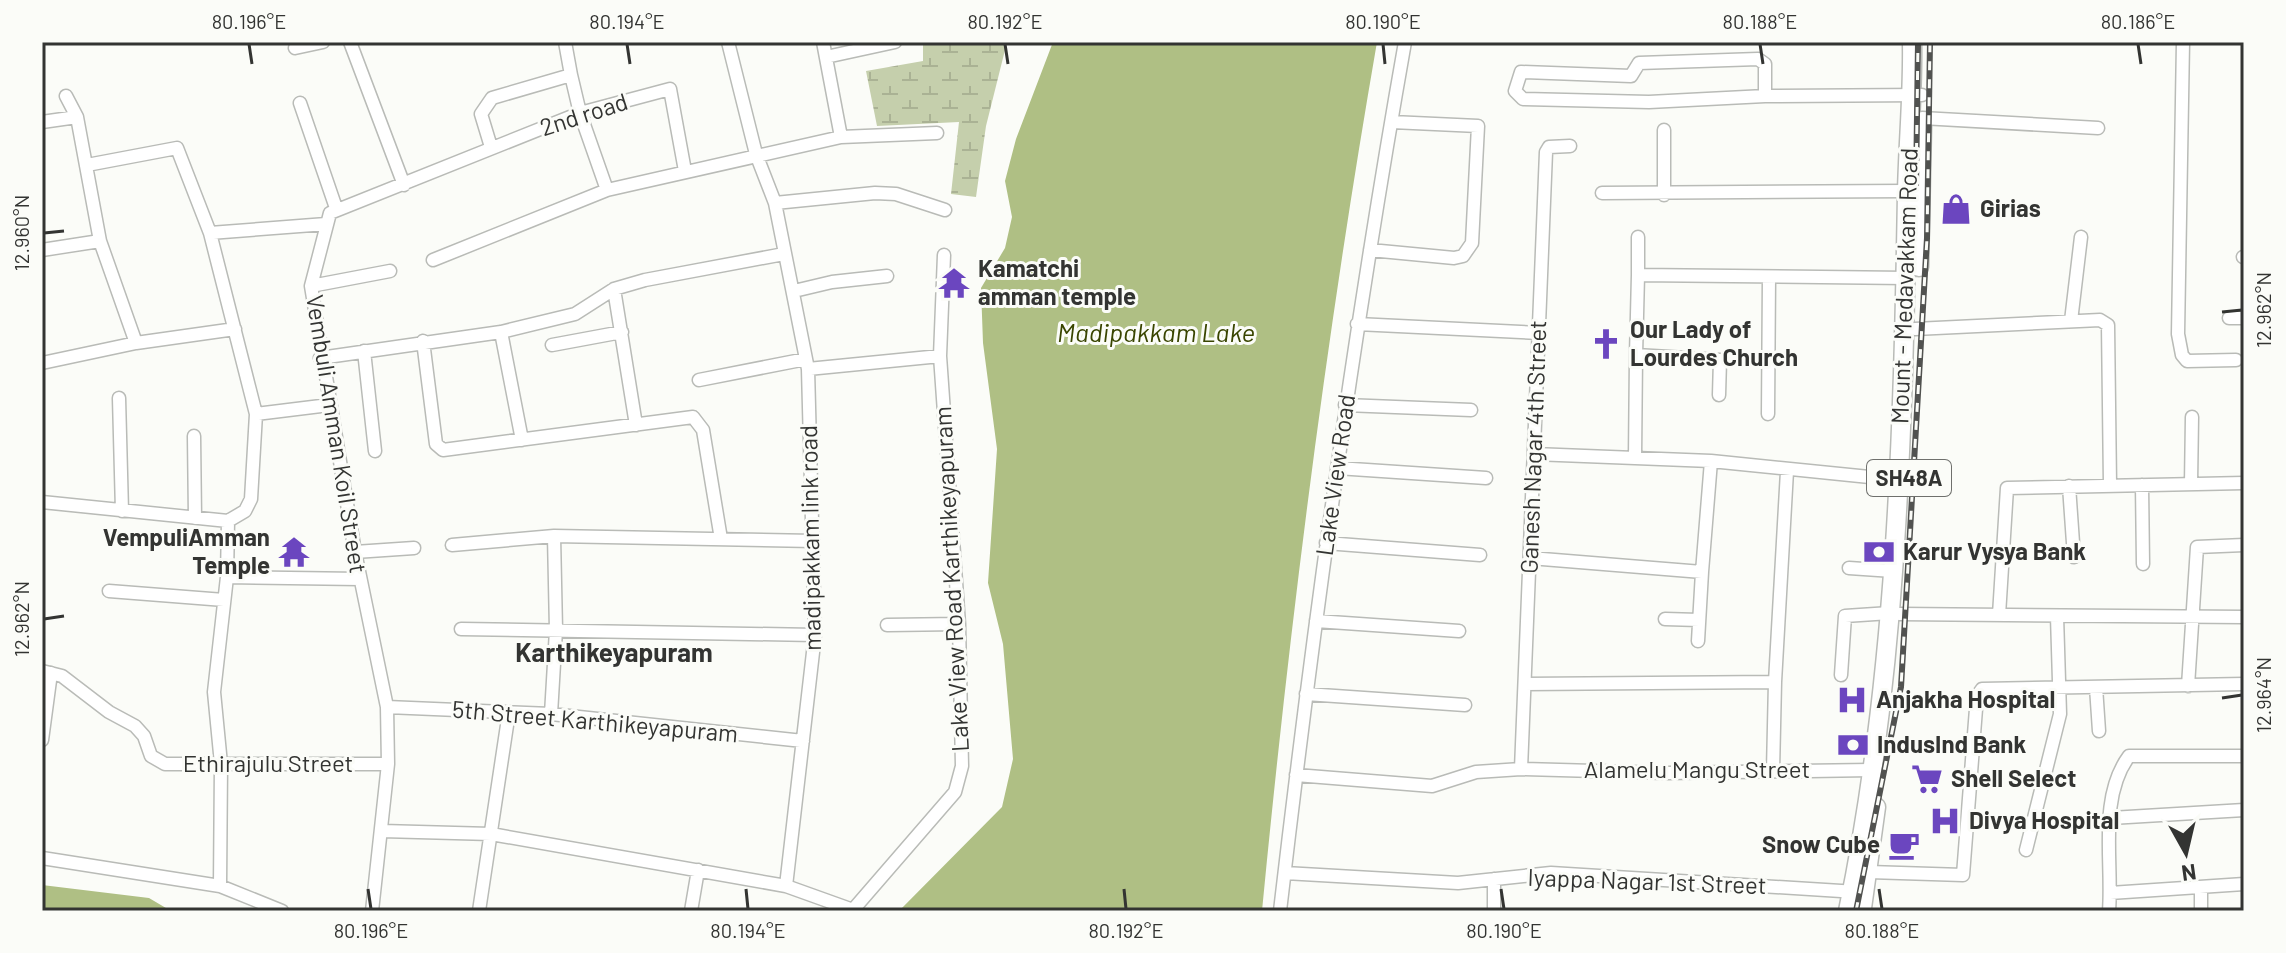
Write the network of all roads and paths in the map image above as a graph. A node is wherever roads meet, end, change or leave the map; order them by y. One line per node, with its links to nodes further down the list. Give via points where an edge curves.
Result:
1 (323, 42): 11 (street)
2 (350, 42): 32 (street)
3 (565, 42): 13 (street)
4 (728, 42): 29 (street)
5 (823, 42): 12 (street)
6 (895, 42): 12 (street)
7 (1405, 42): 22 (street, Lake View Road)
8 (1912, 42): 14 (main road, Mount - Medavakkam Road / SH48A)
9 (1923, 42): 14 (main road, Mount - Medavakkam Road / SH48A)
10 (2183, 42): 74 (street, via 2178,334 2187,361)
11 (295, 48)
12 (826, 57): 26 (street)
13 (571, 75): 18 (street); 28 (street, via 492,98 481,114)
14 (1918, 95): 16 (street); 20 (main road, Mount - Medavakkam Road / SH48A); 34 (main road, Mount - Medavakkam Road / SH48A)
15 (66, 96): 19 (street)
16 (1765, 96): 16 (street, via 1765,64 1758,59 1639,63 1631,76 1521,72 1515,91 1523,99 1649,102)
17 (300, 103): 38 (street)
18 (580, 113): 28 (street, 2nd road); 31 (street, 2nd road, via 670,89); 33 (street)
19 (77, 117): 21 (street); 30 (street)
20 (1922, 118): 23 (street); 63 (main road, Mount - Medavakkam Road / SH48A)
21 (42, 122)
22 (1392, 122): 46 (street, Lake View Road); 46 (street, via 1478,126 1472,243 1463,256 1454,258)
23 (2098, 128)
24 (1664, 130): 36 (street)
25 (937, 133): 26 (street)
26 (841, 137): 29 (street)
27 (1570, 146): 66 (street, Ganesh Nagar 4th Street, via 1549,147 1546,152)
28 (491, 147): 32 (street, 2nd road)
29 (756, 154): 31 (street); 37 (street)
30 (87, 165): 41 (street, via 177,148); 44 (street)
31 (685, 171): 33 (street)
32 (404, 185): 38 (street)
33 (607, 190): 49 (street)
34 (1907, 191): 36 (street); 54 (main road, Mount - Medavakkam Road / SH48A)
35 (1602, 193): 36 (street)
36 (1664, 195)
37 (775, 203): 39 (street, via 875,193); 47 (street)
38 (336, 208): 40 (street, Vembuli Amman Koil Street)
39 (945, 210)
40 (326, 224): 41 (street); 55 (street, Vembuli Amman Koil Street)
41 (210, 233): 62 (street)
42 (1638, 237): 51 (street)
43 (2081, 237): 60 (street)
44 (100, 241): 45 (street); 68 (street)
45 (42, 250)
46 (1370, 250): 61 (street, Lake View Road)
47 (784, 254): 56 (street); 57 (street)
48 (944, 255): 72 (street, Lake View Road Karthikeyapuram)
49 (433, 260)
50 (390, 271): 55 (street)
51 (1638, 275): 53 (street); 71 (street)
52 (887, 276): 57 (street)
53 (1769, 277): 54 (street); 84 (street)
54 (1907, 278): 96 (main road, Mount - Medavakkam Road / SH48A)
55 (311, 286): 73 (street, Vembuli Amman Koil Street)
56 (614, 289): 64 (street, via 575,314); 65 (street)
57 (794, 291): 76 (street)
58 (2229, 318): 59 (street)
59 (2244, 318)
60 (2071, 321): 63 (street); 99 (street, via 2100,320 2108,325)
61 (1357, 324): 66 (street); 81 (street, Lake View Road)
62 (235, 329): 68 (street); 83 (street)
63 (1915, 329): 96 (main road, Mount - Medavakkam Road / SH48A)
64 (501, 332): 67 (street); 88 (street)
65 (622, 332): 69 (street); 86 (street)
66 (1539, 333): 90 (street, Ganesh Nagar 4th Street)
67 (423, 341): 70 (street); 88 (street, via 439,447)
68 (136, 343): 75 (street)
69 (552, 345)
70 (364, 351): 73 (street); 89 (street)
71 (1636, 355): 78 (street, via 1720,360); 91 (street)
72 (940, 356): 76 (street); 133 (street, Lake View Road Karthikeyapuram)
73 (320, 358): 80 (street, Vembuli Amman Koil Street)
74 (2236, 360)
75 (42, 363)
76 (807, 364): 77 (street); 108 (street, madipakkam link road)
77 (699, 380)
78 (1719, 395)
79 (119, 398): 103 (street)
80 (329, 405): 83 (street); 113 (street, Vembuli Amman Koil Street)
81 (1345, 405): 82 (street); 93 (street, Lake View Road)
82 (1471, 410)
83 (256, 414): 105 (street, via 251,499 245,511)
84 (1768, 414)
85 (2192, 417): 98 (street)
86 (636, 425): 88 (street); 107 (street, via 693,417 703,430)
87 (194, 436): 104 (street)
88 (522, 440)
89 (375, 451)
90 (1534, 454): 91 (street); 116 (street, Ganesh Nagar 4th Street)
91 (1635, 458): 92 (street)
92 (1711, 461): 94 (street); 120 (street)
93 (1337, 468): 95 (street); 109 (street, Lake View Road)
94 (1787, 471): 96 (street); 142 (street)
95 (1486, 478)
96 (1903, 481): 119 (main road, Mount - Medavakkam Road / SH48A); 125 (main road, Mount - Medavakkam Road / SH48A)
97 (2244, 483): 98 (street)
98 (2191, 484): 100 (street)
99 (2110, 485): 100 (street); 101 (street)
100 (2142, 485): 117 (street)
101 (2069, 486): 115 (street); 126 (street, via 2007,488)
102 (42, 502): 103 (street)
103 (122, 511): 104 (street)
104 (195, 518): 105 (street)
105 (228, 521): 121 (street)
106 (554, 536): 107 (street); 110 (street); 136 (street)
107 (721, 539): 108 (street)
108 (814, 541): 138 (street, madipakkam link road)
109 (1326, 543): 114 (street); 132 (street, Lake View Road)
110 (452, 545)
111 (2244, 545): 130 (street, via 2197,547)
112 (414, 548): 113 (street)
113 (355, 552): 122 (street, Vembuli Amman Koil Street)
114 (1480, 555)
115 (2074, 557)
116 (1530, 558): 120 (street); 143 (street, Ganesh Nagar 4th Street)
117 (2143, 564)
118 (1849, 568): 119 (street)
119 (1893, 571): 125 (main road, Mount - Medavakkam Road / SH48A)
120 (1702, 572): 131 (street)
121 (227, 577): 122 (street); 124 (street)
122 (360, 579): 150 (street, Vembuli Amman Koil Street)
123 (109, 591): 124 (street)
124 (224, 600): 157 (street, via 214,692)
125 (1895, 614): 126 (street); 141 (street, via 1845,616); 160 (main road, Mount - Medavakkam Road / SH48A); 170 (main road, Mount - Medavakkam Road / SH48A)
126 (1999, 615): 127 (street)
127 (2057, 616): 130 (street); 147 (street)
128 (2244, 617): 130 (street)
129 (1665, 619): 131 (street)
130 (2193, 619): 145 (street)
131 (1699, 620): 139 (street)
132 (1316, 621): 137 (street); 148 (street, Lake View Road)
133 (959, 624): 134 (street); 179 (street, Lake View Road Karthikeyapuram, via 960,781 934,820)
134 (887, 625)
135 (461, 629): 136 (street)
136 (556, 630): 138 (street); 152 (street)
137 (1459, 631)
138 (815, 635): 155 (street, madipakkam link road)
139 (1698, 641)
140 (46, 672): 154 (street); 157 (street, Ethirajulu Street, via 62,676 135,726 159,761)
141 (1841, 675)
142 (1775, 682): 143 (street); 161 (street)
143 (1525, 684): 159 (street, Ganesh Nagar 4th Street)
144 (2244, 684): 145 (street)
145 (2188, 686): 146 (street)
146 (2096, 687): 147 (street); 153 (street)
147 (2059, 688): 167 (street, via 2060,714); 170 (street, via 1982,689 1977,696 1963,875)
148 (1306, 694): 149 (street); 162 (street, Lake View Road)
149 (1465, 705)
150 (387, 707): 151 (street, 5th Street Karthikeyapuram); 158 (street, Vembuli Amman Koil Street)
151 (509, 712): 152 (street, 5th Street Karthikeyapuram); 166 (street)
152 (551, 714): 155 (street, 5th Street Karthikeyapuram)
153 (2099, 731)
154 (42, 740)
155 (803, 741): 175 (street, madipakkam link road)
156 (2244, 756): 164 (street, via 2129,756 2119,770)
157 (221, 764): 158 (street, Ethirajulu Street); 174 (street)
158 (388, 764): 165 (street, Vembuli Amman Koil Street)
159 (1521, 769): 161 (street, Alamelu Mangu Street); 162 (street, Alamelu Mangu Street, via 1476,772 1432,786)
160 (1872, 770): 161 (street, Alamelu Mangu Street); 178 (main road, Mount - Medavakkam Road / SH48A)
161 (1773, 771)
162 (1296, 775): 171 (street, Lake View Road)
163 (2244, 810): 164 (street)
164 (2111, 818): 177 (street)
165 (382, 831): 166 (street); 181 (street, Vembuli Amman Koil Street)
166 (491, 834): 169 (street); 182 (street)
167 (2026, 850)
168 (42, 858): 174 (street)
169 (698, 870): 175 (street); 183 (street)
170 (1869, 872): 178 (main road, Mount - Medavakkam Road / SH48A)
171 (1285, 873): 172 (street, Iyappa Nagar 1st Street, via 1458,883); 184 (street, Lake View Road)
172 (1494, 879): 178 (street, Iyappa Nagar 1st Street, via 1551,873); 185 (street)
173 (2244, 884): 176 (street)
174 (220, 886): 180 (street)
175 (786, 886): 179 (street)
176 (2201, 887): 177 (street); 188 (street)
177 (2110, 893): 187 (street)
178 (1859, 898): 186 (main road, Mount - Medavakkam Road / SH48A)
179 (853, 910)
180 (282, 911)
181 (372, 911)
182 (479, 911)
183 (691, 911)
184 (1280, 911)
185 (1494, 911)
186 (1848, 911)
187 (2109, 911)
188 (2201, 911)

